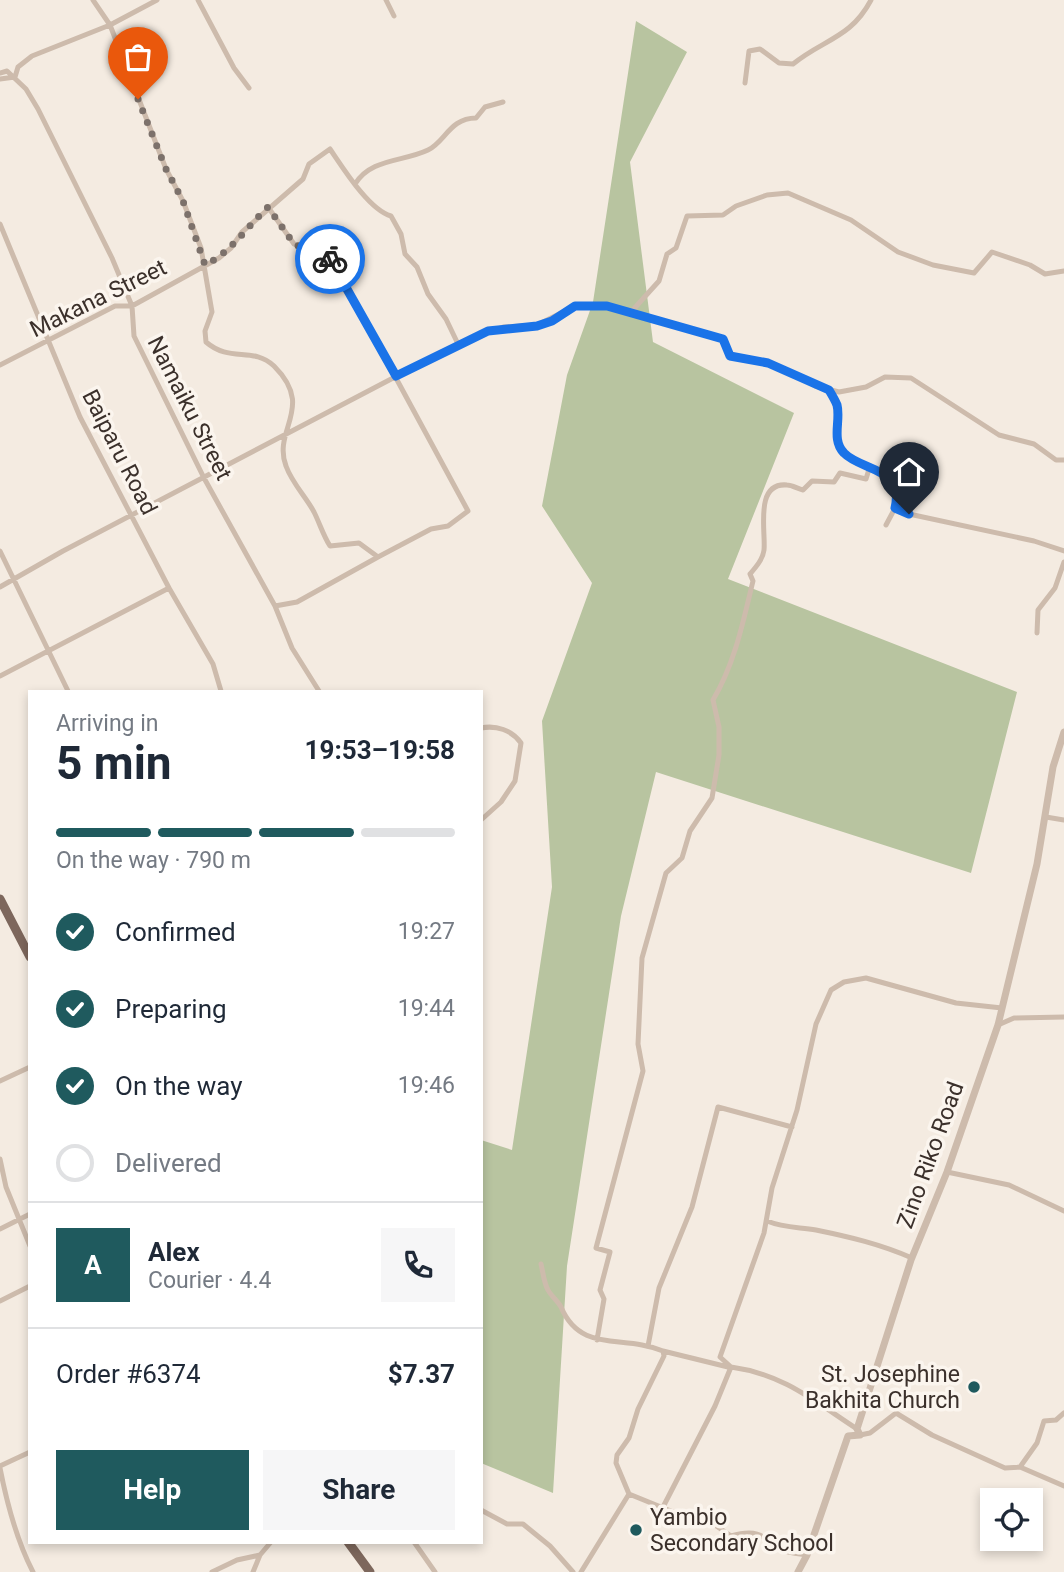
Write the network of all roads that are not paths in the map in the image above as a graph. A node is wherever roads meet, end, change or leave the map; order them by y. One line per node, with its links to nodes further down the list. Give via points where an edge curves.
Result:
1 (93, 0): 7 (street)
2 (157, 0): 7 (street)
3 (198, 0): 12 (street)
4 (386, 0): 6 (street)
5 (871, 0): 11 (street, via 848,32 813,48 793,64 779,63 760,49 749,51)
6 (394, 16)
7 (110, 25): 9 (street, via 32,56 18,67); 17 (street)
8 (0, 73): 9 (street)
9 (15, 76): 10 (street); 19 (street, Namaiku Street, via 38,109)
10 (0, 79)
11 (745, 83)
12 (249, 88)
13 (503, 102): 14 (street, via 485,107 476,118 445,132 429,150 380,164)
14 (355, 184): 15 (street, Makana Street, via 330,149); 22 (street, via 380,213 391,216 405,254 417,267)
15 (268, 207): 17 (street, Makana Street, via 231,248); 26 (street, via 294,244 332,260)
16 (0, 224): 21 (street, Baiparu Road)
17 (205, 265): 19 (street, Makana Street); 28 (street, via 212,312 206,342 218,352 264,357 285,378 293,400)
18 (1064, 271): 20 (street, via 1045,274 992,252 974,273 933,265 898,252 851,220 775,193 723,215 687,216 659,281)
19 (132, 306): 21 (street, Makana Street, via 115,306); 31 (street, Namaiku Street, via 134,336)
20 (631, 312): 22 (street, via 575,306 537,326 503,327); 27 (street, via 723,339 730,356 768,363)
21 (46, 340): 24 (street, Makana Street); 33 (street, Baiparu Road, via 80,417)
22 (458, 344): 26 (street)
23 (0, 355): 24 (street)
24 (8, 361): 25 (street, Makana Street)
25 (0, 365)
26 (396, 376): 28 (street); 37 (street, via 468,511 448,526 431,529)
27 (829, 390): 29 (street, via 866,387 885,377 911,378 999,435 1034,444 1056,460); 30 (street, via 838,407 836,436 844,453)
28 (285, 438): 31 (street); 37 (street, via 285,466 330,546 359,543)
29 (1064, 460)
30 (870, 466): 32 (street, via 894,487); 74 (street, via 866,479 840,473 834,482 812,481 803,490 787,484 773,489 765,500 764,551 750,574 753,581 740,634 713,700 719,736 712,798 690,831 682,858 666,873 642,958 638,1044 643,1071 596,1248 610,1252 600,1290 604,1299)
31 (204, 478): 33 (street); 42 (street, Namaiku Street)
32 (895, 508): 34 (street); 36 (street)
33 (133, 516): 39 (street); 41 (street, Baiparu Road)
34 (886, 525)
35 (0, 551): 39 (street)
36 (1064, 551)
37 (378, 557): 42 (street, via 297,602)
38 (1064, 562): 43 (street, via 1055,588 1038,610)
39 (16, 578): 40 (street); 44 (street)
40 (0, 587)
41 (169, 588): 44 (street); 47 (street, Baiparu Road, via 213,664)
42 (275, 606): 48 (street, Namaiku Street, via 292,648)
43 (1037, 633)
44 (47, 650): 45 (street); 46 (street)
45 (0, 676)
46 (67, 690)
47 (221, 690)
48 (318, 690)
49 (483, 728): 52 (street, via 507,731 521,743 515,781)
50 (1064, 732): 51 (street, Zino Riko Road, via 1053,767)
51 (1046, 817): 53 (street); 56 (street, Zino Riko Road)
52 (483, 818)
53 (1064, 820)
54 (0, 900): 55 (main road)
55 (28, 953)
56 (1002, 1007): 58 (street, Zino Riko Road); 61 (street, via 956,1003 866,978 844,982 831,990 816,1024)
57 (1064, 1017): 58 (street, via 1014,1018)
58 (998, 1025): 63 (street, Zino Riko Road)
59 (28, 1068): 60 (street)
60 (0, 1081)
61 (792, 1128): 67 (street, via 772,1188); 75 (street, via 719,1107 692,1208 659,1288)
62 (0, 1159): 66 (street)
63 (947, 1172): 64 (street, via 1009,1185); 70 (street, Zino Riko Road)
64 (1064, 1211)
65 (28, 1215): 66 (street)
66 (20, 1219): 68 (street); 69 (street)
67 (767, 1221): 70 (street, via 783,1228 805,1228 879,1244); 77 (street, via 720,1357)
68 (0, 1229)
69 (28, 1241)
70 (912, 1258): 79 (street, Zino Riko Road)
71 (541, 1264): 74 (street, via 546,1288 564,1318 580,1334)
72 (28, 1287): 73 (street)
73 (0, 1301)
74 (597, 1340): 75 (street)
75 (648, 1346): 76 (street)
76 (663, 1350): 77 (street); 84 (street, via 629,1438 617,1455)
77 (731, 1367): 79 (street, via 761,1371 782,1380); 85 (street)
78 (1064, 1413): 82 (street, via 1056,1420 1044,1421 1037,1443)
79 (859, 1432): 82 (street, via 870,1433 896,1413 932,1436 1005,1468); 91 (street, Zino Riko Road, via 848,1436)
80 (28, 1453): 81 (street)
81 (0, 1467): 93 (street, via 22,1552)
82 (1020, 1468): 83 (street)
83 (1064, 1486)
84 (629, 1494): 85 (street); 99 (street)
85 (662, 1509): 91 (street, via 688,1518 696,1512 731,1536 749,1531 780,1549)
86 (483, 1511): 98 (street, via 507,1524 523,1524)
87 (269, 1544): 90 (street)
88 (349, 1544): 96 (main road)
89 (415, 1544): 97 (street)
90 (260, 1555): 94 (street); 95 (street)
91 (807, 1555): 92 (street, Zino Riko Road)
92 (800, 1571)
93 (33, 1572)
94 (212, 1572)
95 (253, 1572)
96 (370, 1572)
97 (435, 1572)
98 (573, 1572)
99 (581, 1572)

